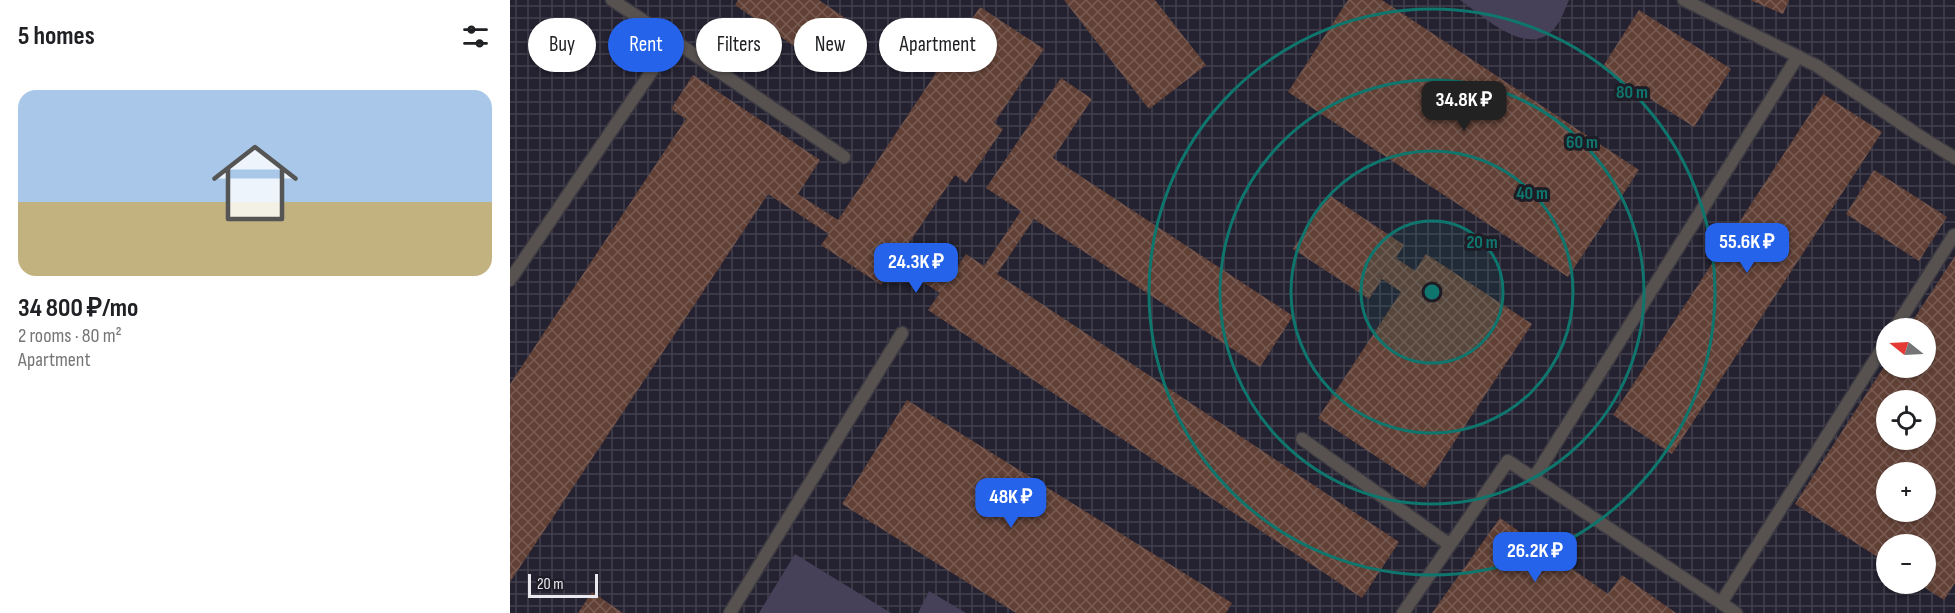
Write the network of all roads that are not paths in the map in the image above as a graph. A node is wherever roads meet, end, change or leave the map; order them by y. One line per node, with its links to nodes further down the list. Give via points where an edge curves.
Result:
1 (612, 0): 3 (lane)
2 (1684, 0): 5 (lane)
3 (639, 18)
4 (684, 48): 7 (lane)
5 (1798, 56): 8 (lane); 15 (lane)
6 (651, 72): 10 (lane)
7 (844, 157)
8 (1955, 158)
9 (1953, 235): 11 (lane)
10 (510, 280)
11 (1901, 318)
12 (902, 333): 18 (lane)
13 (1876, 357): 17 (lane)
14 (1302, 439): 16 (lane)
15 (1534, 478): 16 (lane, via 1508,461); 17 (lane)
16 (1450, 545): 19 (lane)
17 (1721, 603): 20 (lane)
18 (730, 613)
19 (1403, 613)
20 (1736, 613)

